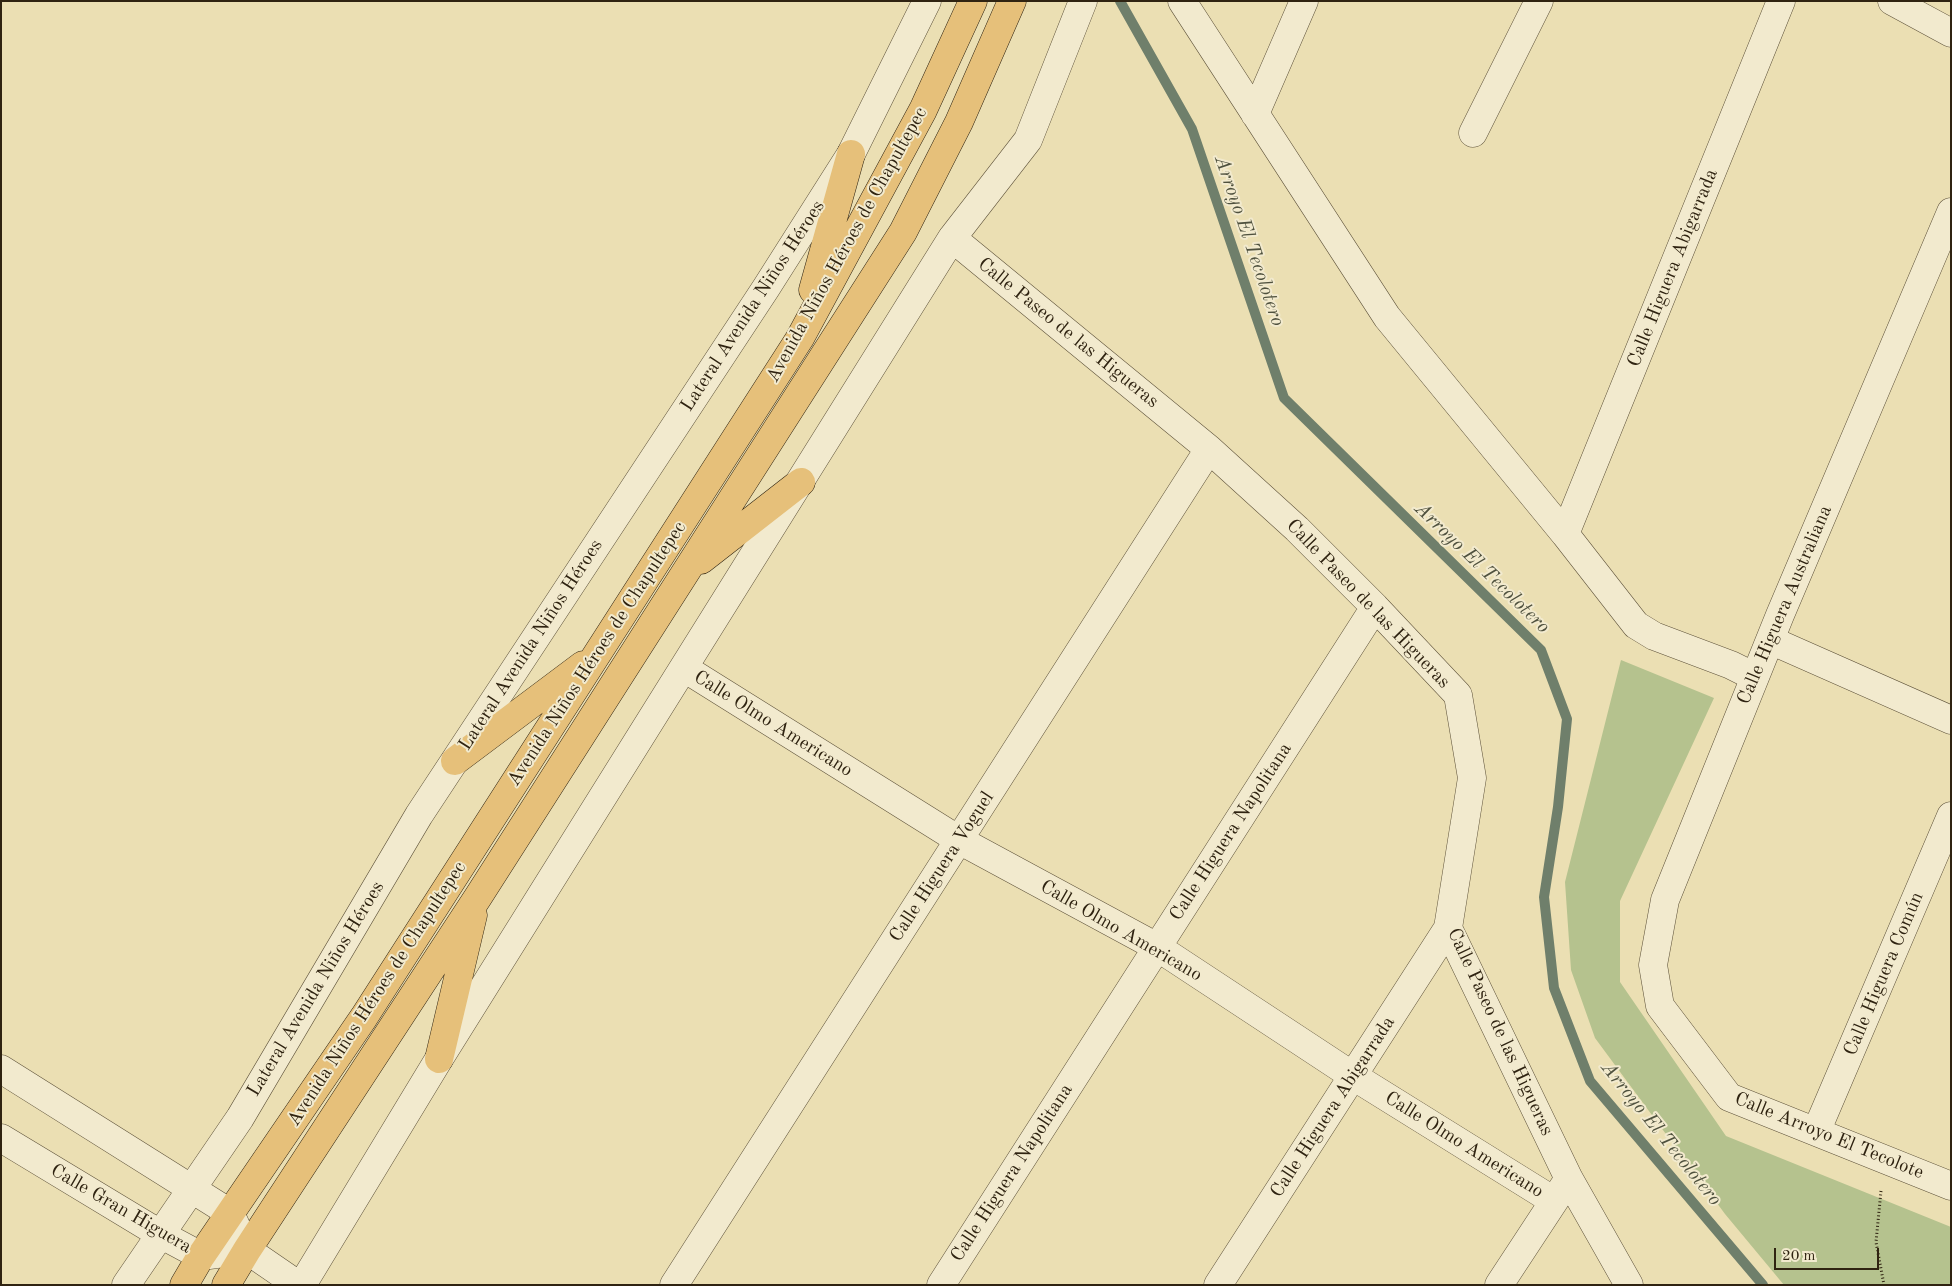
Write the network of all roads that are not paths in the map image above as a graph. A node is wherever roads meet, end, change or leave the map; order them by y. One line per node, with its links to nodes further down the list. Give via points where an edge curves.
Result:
1 (927, 1): 13 (street, Lateral Avenida Niños Héroes)
2 (973, 1): 16 (main road, Avenida Niños Héroes de Chapultepec, via 923,110)
3 (1012, 1): 20 (main road, Avenida Niños Héroes de Chapultepec, via 959,122 903,232)
4 (1084, 1): 15 (street, via 1028,140)
5 (1182, 1): 11 (street)
6 (1304, 1): 11 (street)
7 (1539, 1): 12 (street)
8 (1782, 1): 19 (street, Calle Higuera Abigarrada)
9 (1892, 1): 10 (street)
10 (1951, 32)
11 (1255, 114): 19 (street, via 1387,317)
12 (1473, 133)
13 (851, 154): 16 (main road); 27 (street, Lateral Avenida Niños Héroes)
14 (1951, 212): 22 (street, Calle Higuera Australiana)
15 (952, 238): 17 (street, Calle Paseo de las Higueras); 18 (street)
16 (800, 338): 23 (main road, Avenida Niños Héroes de Chapultepec)
17 (1209, 449): 21 (street, Calle Paseo de las Higueras, via 1297,529); 29 (street, Calle Higuera Voguel)
18 (801, 482): 20 (main road); 24 (street)
19 (1565, 534): 25 (street, via 1636,625 1654,636)
20 (684, 573): 30 (main road, Avenida Niños Héroes de Chapultepec)
21 (1375, 607): 31 (street, Calle Paseo de las Higueras, via 1458,695 1472,778); 32 (street, Calle Higuera Napolitana)
22 (1770, 640): 25 (street, Calle Higuera Australiana); 26 (street)
23 (597, 655): 27 (main road); 42 (main road, Avenida Niños Héroes de Chapultepec, via 364,1017)
24 (684, 668): 29 (street, Calle Olmo Americano); 34 (street)
25 (1755, 677): 33 (street, Calle Higuera Australiana, via 1665,900 1653,965)
26 (1951, 720)
27 (455, 761): 40 (street, Lateral Avenida Niños Héroes, via 240,1118)
28 (1951, 816): 37 (street, Calle Higuera Común)
29 (959, 840): 32 (street, Calle Olmo Americano); 50 (street, Calle Higuera Voguel)
30 (478, 897): 34 (main road); 44 (main road, Avenida Niños Héroes de Chapultepec)
31 (1448, 928): 36 (street, Calle Higuera Abigarrada); 41 (street, Calle Paseo de las Higueras)
32 (1157, 947): 36 (street, Calle Olmo Americano); 51 (street, Calle Higuera Napolitana)
33 (1660, 1006): 37 (street, Calle Arroyo El Tecolote, via 1729,1096)
34 (439, 1060): 49 (street)
35 (1, 1069): 40 (street)
36 (1352, 1076): 41 (street, Calle Olmo Americano); 52 (street, Calle Higuera Abigarrada)
37 (1816, 1132): 39 (street, Calle Arroyo El Tecolote)
38 (1, 1138): 43 (street, Calle Gran Higuera)
39 (1951, 1186)
40 (191, 1189): 42 (street); 43 (street, Lateral Avenida Niños Héroes)
41 (1561, 1190): 53 (street); 54 (street, Calle Paseo de las Higueras)
42 (230, 1213): 44 (street); 45 (main road, Avenida Niños Héroes de Chapultepec)
43 (160, 1234): 45 (street, Calle Gran Higuera); 46 (street, Lateral Avenida Niños Héroes)
44 (246, 1250): 45 (street, Calle Gran Higuera); 48 (main road, Avenida Niños Héroes de Chapultepec); 49 (street)
45 (201, 1256): 47 (main road, Avenida Niños Héroes de Chapultepec)
46 (126, 1285)
47 (184, 1285)
48 (226, 1285)
49 (300, 1285)
50 (674, 1285)
51 (941, 1285)
52 (1218, 1285)
53 (1499, 1285)
54 (1629, 1285)

